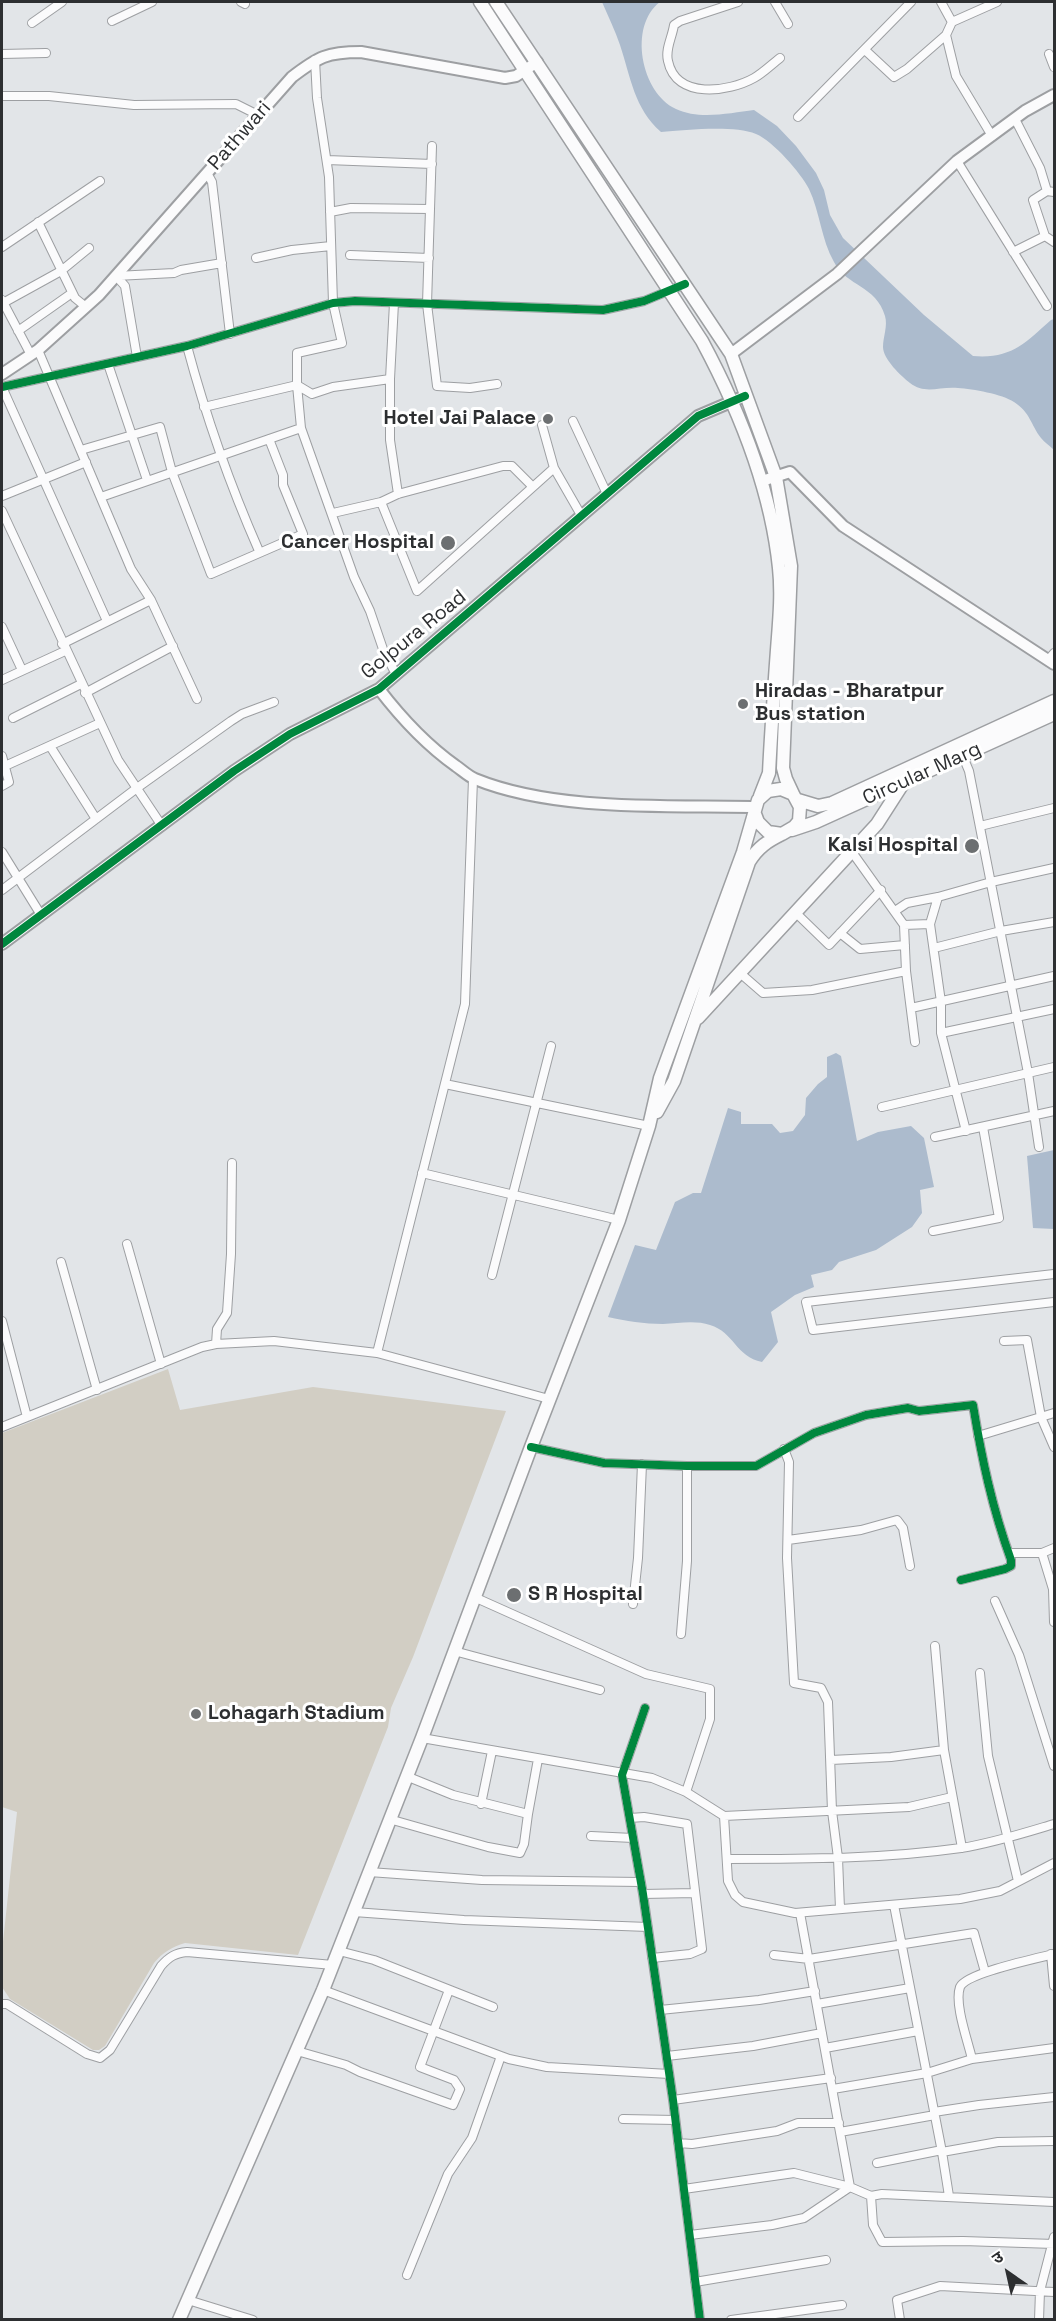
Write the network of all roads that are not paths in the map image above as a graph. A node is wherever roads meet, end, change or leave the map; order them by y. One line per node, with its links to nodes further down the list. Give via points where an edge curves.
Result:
1 (62, 2): 12 (street)
2 (153, 2): 10 (street)
3 (480, 2): 23 (main road)
4 (496, 2): 21 (main road)
5 (738, 2): 19 (street, via 674,26 667,49 674,75 684,85 704,90 732,86 754,78)
6 (775, 2): 13 (street)
7 (911, 2): 15 (street)
8 (941, 2): 11 (street)
9 (997, 2): 11 (street)
10 (112, 21)
11 (952, 22): 14 (street)
12 (32, 23)
13 (788, 24)
14 (946, 35): 15 (street, via 894,77); 29 (street, via 956,76)
15 (865, 50): 27 (street)
16 (46, 53): 17 (street)
17 (2, 54)
18 (1049, 54): 22 (street)
19 (780, 58)
20 (315, 60): 23 (street, Pathwari, via 337,52 361,52 505,78); 26 (street, Pathwari, via 292,77); 31 (street)
21 (537, 62): 23 (street, Pathwari); 52 (main road)
22 (1054, 67)
23 (526, 70): 53 (main road)
24 (1054, 95): 28 (street)
25 (2, 96): 26 (street, via 50,96 134,105 236,104)
26 (258, 115): 34 (street, Pathwari)
27 (798, 117)
28 (1015, 119): 29 (street); 36 (street)
29 (992, 136): 32 (street)
30 (432, 146): 33 (street)
31 (327, 160): 33 (street); 38 (street)
32 (957, 161): 45 (street); 64 (street, via 837,274)
33 (432, 164): 37 (street)
34 (207, 173): 49 (street, via 212,182); 51 (street, Pathwari)
35 (100, 181): 39 (street)
36 (1051, 192): 40 (street, via 1033,200)
37 (430, 209): 38 (street, via 351,208); 48 (street)
38 (330, 212): 42 (street)
39 (38, 222): 43 (street); 50 (street)
40 (1045, 236): 41 (street); 45 (street)
41 (1054, 242)
42 (332, 246): 47 (street); 56 (street)
43 (2, 247)
44 (88, 248): 50 (street)
45 (1013, 252): 59 (street)
46 (350, 255): 48 (street)
47 (256, 258)
48 (429, 258): 58 (street)
49 (222, 263): 51 (street, via 174,273); 62 (street)
50 (61, 271): 54 (street); 55 (street)
51 (116, 276): 60 (street, Pathwari); 66 (street, via 125,286)
52 (685, 284): 53 (street); 64 (main road)
53 (669, 291): 58 (street, via 603,310); 67 (main road)
54 (72, 293): 60 (street); 61 (street)
55 (2, 301): 61 (street)
56 (333, 303): 57 (street); 62 (street); 75 (street, via 342,343 297,353)
57 (394, 303): 58 (street); 72 (street)
58 (427, 304): 74 (street, via 437,386 470,388)
59 (1047, 306)
60 (86, 307): 65 (street, Pathwari)
61 (18, 331): 65 (street)
62 (230, 334): 63 (street)
63 (188, 346): 66 (street); 79 (street)
64 (730, 352): 67 (main road, via 725,345 716,346); 70 (main road)
65 (34, 353): 69 (street, Pathwari); 71 (street)
66 (137, 357): 68 (street)
67 (712, 359): 73 (main road)
68 (108, 364): 71 (street); 83 (street)
69 (2, 374)
70 (738, 374): 73 (main road, via 733,385); 77 (main road)
71 (50, 377): 76 (street); 85 (street)
72 (390, 379): 75 (street, via 312,394); 95 (street, via 390,440)
73 (722, 381): 78 (main road)
74 (497, 384)
75 (297, 385): 79 (street); 82 (street)
76 (2, 387): 91 (street)
77 (745, 396): 78 (street, Golpura Road); 90 (main road)
78 (731, 401): 93 (main road); 96 (street, Golpura Road, via 698,416)
79 (204, 407): 86 (street)
80 (573, 421): 96 (street)
81 (542, 426): 88 (street)
82 (301, 428): 84 (street); 101 (street)
83 (132, 434): 85 (street); 89 (street, via 160,427); 92 (street)
84 (269, 439): 86 (street); 103 (street, via 303,534)
85 (81, 450): 87 (street)
86 (221, 455): 89 (street); 103 (street)
87 (86, 462): 91 (street); 98 (street)
88 (554, 468): 94 (street); 102 (street)
89 (172, 472): 92 (street); 103 (street, via 211,574)
90 (776, 477): 93 (street); 109 (street, via 790,472 843,526); 130 (main road, via 791,566 783,768)
91 (43, 480): 97 (street); 105 (street)
92 (147, 480): 98 (street)
93 (762, 481): 131 (main road, via 780,570 769,773)
94 (532, 486): 95 (street, via 512,466 503,466); 99 (street, via 417,591)
95 (398, 494): 99 (street)
96 (607, 494): 102 (street, Golpura Road)
97 (2, 496)
98 (101, 497): 104 (street, via 131,568)
99 (381, 502): 101 (street)
100 (2, 511): 108 (street)
101 (333, 513): 111 (street, via 354,577)
102 (581, 515): 111 (street, Golpura Road)
103 (259, 551)
104 (151, 600): 105 (street); 107 (street)
105 (107, 621): 108 (street)
106 (2, 627): 110 (street)
107 (173, 646): 115 (street); 116 (street)
108 (64, 648): 110 (street); 113 (street)
109 (1052, 659)
110 (22, 670): 112 (street)
111 (396, 674): 114 (street, Golpura Road)
112 (2, 680)
113 (81, 684): 115 (street); 120 (street)
114 (379, 689): 126 (street, via 433,750); 134 (street, Golpura Road, via 290,734)
115 (86, 693): 121 (street)
116 (197, 699)
117 (1054, 701): 123 (main road, Circular Marg)
118 (274, 702): 129 (street, via 242,714)
119 (1054, 714): 123 (main road, Circular Marg)
120 (13, 718)
121 (100, 723): 122 (street); 129 (street)
122 (50, 746): 125 (street); 133 (street)
123 (961, 751): 127 (main road, Circular Marg); 130 (main road, Circular Marg, via 832,803 818,806); 135 (street)
124 (2, 756): 125 (street)
125 (4, 766): 128 (street, via 9,782)
126 (473, 778): 131 (street, via 541,798); 170 (street, via 465,1004)
127 (904, 782): 136 (main road, Circular Marg); 138 (main road, via 877,824)
128 (2, 786)
129 (137, 788): 133 (street); 134 (street)
130 (796, 797): 131 (main road, via 774,789 762,795); 136 (main road, via 799,821)
131 (756, 807): 136 (main road, via 762,828); 176 (main road, via 660,1078)
132 (1054, 808): 135 (street)
133 (96, 819): 140 (street)
134 (162, 826): 147 (street, Golpura Road)
135 (980, 826): 141 (street)
136 (785, 833): 164 (main road, Circular Marg, via 756,850 749,862)
137 (2, 852): 140 (street)
138 (852, 852): 143 (street); 146 (main road)
139 (1054, 868): 141 (street)
140 (17, 878): 142 (street); 147 (street)
141 (991, 882): 144 (street); 151 (street)
142 (2, 890)
143 (881, 890): 145 (street); 152 (street)
144 (938, 897): 145 (street, via 907,903); 150 (street)
145 (895, 911): 149 (street)
146 (796, 913): 152 (street, via 829,945); 157 (main road)
147 (41, 915): 153 (street, Golpura Road)
148 (1054, 922): 151 (street)
149 (904, 924): 150 (street); 154 (street)
150 (930, 924): 155 (street)
151 (1001, 931): 155 (street); 159 (street)
152 (840, 933): 154 (street, via 860,949)
153 (2, 944)
154 (905, 945): 156 (street)
155 (933, 948): 160 (street)
156 (906, 971): 157 (street, via 812,990 763,993); 161 (street)
157 (740, 973): 164 (main road)
158 (1054, 976): 159 (street)
159 (1012, 986): 160 (street); 163 (street)
160 (941, 1002): 161 (street); 165 (street)
161 (910, 1008): 166 (street)
162 (1054, 1010): 163 (street)
163 (1018, 1017): 165 (street); 169 (street)
164 (694, 1023): 176 (main road, Circular Marg, via 674,1081)
165 (941, 1033): 171 (street)
166 (915, 1042)
167 (551, 1046): 172 (street)
168 (1054, 1067): 169 (street)
169 (1029, 1073): 171 (street); 175 (street)
170 (445, 1084): 172 (street); 182 (street)
171 (956, 1090): 173 (street); 178 (street)
172 (536, 1103): 176 (street); 183 (street)
173 (882, 1107)
174 (1054, 1111): 175 (street)
175 (1034, 1116): 177 (street); 180 (street)
176 (649, 1126): 184 (main road)
177 (983, 1127): 178 (street); 185 (street, via 999,1218)
178 (966, 1131): 179 (street)
179 (935, 1137)
180 (1039, 1147)
181 (232, 1163): 193 (street, via 227,1313 217,1329)
182 (422, 1173): 183 (street); 194 (street)
183 (513, 1195): 184 (street); 189 (street)
184 (619, 1220): 197 (main road)
185 (933, 1231)
186 (127, 1244): 195 (street)
187 (61, 1263): 196 (street)
188 (1054, 1274): 190 (street, via 806,1302 813,1330)
189 (492, 1275)
190 (1054, 1302)
191 (2, 1321): 199 (street)
192 (1004, 1341): 200 (street, via 1027,1340)
193 (216, 1344): 194 (street, via 274,1341); 195 (street)
194 (377, 1353): 197 (street)
195 (161, 1364): 196 (street)
196 (97, 1390): 199 (street)
197 (549, 1399): 203 (main road)
198 (1054, 1413): 200 (street)
199 (27, 1417): 201 (street)
200 (1041, 1417): 202 (street); 204 (street)
201 (2, 1427)
202 (978, 1436): 205 (street, via 972,1405 919,1412 908,1408 840,1423); 210 (street, via 984,1472)
203 (531, 1447): 206 (street, via 604,1463); 215 (main road)
204 (1054, 1447)
205 (784, 1449): 207 (street, via 756,1466); 208 (street, via 789,1462)
206 (642, 1464): 207 (street); 217 (street, via 639,1558)
207 (687, 1466): 219 (street, via 687,1561)
208 (788, 1540): 212 (street, via 861,1530 897,1520 903,1528); 229 (street, via 794,1683 821,1688 828,1702)
209 (1054, 1548): 211 (street)
210 (1009, 1553): 211 (street); 213 (street, via 1011,1566)
211 (1042, 1553): 214 (street)
212 (910, 1566)
213 (961, 1580)
214 (1054, 1589): 218 (street)
215 (474, 1597): 221 (main road); 233 (street, via 646,1674 710,1689 711,1719)
216 (995, 1601): 230 (street, via 1019,1655)
217 (633, 1604)
218 (1054, 1622)
219 (681, 1634)
220 (935, 1646): 226 (street)
221 (454, 1651): 223 (street); 225 (main road)
222 (980, 1673): 244 (street, via 988,1756)
223 (600, 1690)
224 (645, 1708): 231 (street)
225 (422, 1738): 227 (street); 232 (main road)
226 (944, 1750): 229 (street); 234 (street)
227 (492, 1751): 228 (street); 235 (street)
228 (538, 1759): 231 (street); 237 (street)
229 (831, 1760): 236 (street)
230 (1054, 1766)
231 (622, 1775): 233 (street, via 652,1778); 239 (street)
232 (406, 1776): 235 (street); 240 (main road)
233 (686, 1792): 238 (street)
234 (952, 1797): 236 (street, via 909,1807); 245 (street)
235 (481, 1804): 237 (street)
236 (832, 1811): 238 (street); 246 (street)
237 (528, 1814): 240 (street, via 520,1853)
238 (724, 1816): 247 (street)
239 (630, 1818): 243 (street); 252 (street, via 687,1824)
240 (389, 1819): 249 (main road)
241 (1054, 1824): 244 (street)
242 (591, 1836): 243 (street)
243 (633, 1838): 251 (street)
244 (1007, 1838): 245 (street); 250 (street)
245 (962, 1848): 246 (street)
246 (838, 1858): 247 (street); 255 (street)
247 (727, 1859): 257 (street, via 728,1881 743,1902)
248 (1054, 1863): 250 (street)
249 (369, 1872): 251 (street, via 482,1880); 256 (main road)
250 (1018, 1881): 254 (street, via 1000,1891 960,1899)
251 (641, 1882): 253 (street)
252 (695, 1893): 253 (street); 263 (street, via 702,1949)
253 (643, 1894): 258 (street)
254 (894, 1905): 255 (street); 259 (street)
255 (840, 1909): 257 (street)
256 (354, 1912): 258 (street); 260 (main road)
257 (800, 1912): 264 (street)
258 (648, 1927): 263 (street)
259 (901, 1944): 264 (street); 266 (street, via 974,1933); 268 (street)
260 (339, 1951): 265 (main road); 270 (street, via 374,1960)
261 (1053, 1954): 266 (street); 267 (street)
262 (774, 1955): 264 (street)
263 (652, 1958): 275 (street)
264 (809, 1959): 271 (street)
265 (333, 1965): 269 (main road); 272 (street, via 177,1953 161,1966 110,2050 100,2058)
266 (985, 1972): 284 (street, via 966,1979 959,1994)
267 (1054, 1986)
268 (910, 1988): 273 (street); 277 (street)
269 (323, 1990): 276 (street); 281 (main road)
270 (449, 1990): 274 (street); 276 (street)
271 (815, 1991): 273 (street); 275 (street)
272 (2, 2004)
273 (817, 2004): 278 (street)
274 (494, 2007)
275 (660, 2010): 283 (street)
276 (433, 2031): 281 (street, via 420,2067 454,2080 460,2090 453,2105); 282 (street)
277 (918, 2031): 279 (street); 285 (street)
278 (822, 2033): 279 (street); 283 (street)
279 (825, 2048): 287 (street)
280 (1054, 2048): 284 (street)
281 (297, 2051): 312 (main road)
282 (501, 2056): 286 (street, via 547,2067); 308 (street, via 472,2138 448,2174)
283 (667, 2056): 286 (street)
284 (972, 2059): 285 (street)
285 (927, 2073): 288 (street); 291 (street)
286 (669, 2074): 290 (street)
287 (831, 2079): 288 (street); 290 (street)
288 (833, 2089): 294 (street)
289 (1054, 2097): 291 (street)
290 (673, 2100): 293 (street)
291 (934, 2113): 295 (street); 298 (street)
292 (623, 2119): 293 (street)
293 (675, 2120): 297 (street)
294 (839, 2123): 295 (street); 297 (street, via 798,2123 766,2132)
295 (840, 2132): 300 (street)
296 (1054, 2141): 298 (street, via 998,2142)
297 (678, 2143): 301 (street)
298 (942, 2151): 299 (street); 303 (street)
299 (876, 2163)
300 (850, 2187): 301 (street, via 794,2173); 302 (street); 305 (street, via 804,2218)
301 (684, 2189): 305 (street)
302 (871, 2196): 303 (street); 306 (street, via 873,2226 882,2242)
303 (949, 2196): 304 (street)
304 (1054, 2202)
305 (690, 2235): 309 (street)
306 (1054, 2242): 310 (street)
307 (826, 2260): 309 (street)
308 (407, 2275)
309 (695, 2282): 316 (street)
310 (1040, 2291): 311 (street); 318 (street, via 940,2286 897,2300); 319 (street)
311 (1054, 2292)
312 (188, 2300): 314 (main road); 315 (street)
313 (842, 2305): 317 (street)
314 (179, 2319)
315 (253, 2319)
316 (700, 2319)
317 (731, 2319)
318 (900, 2319)
319 (1040, 2319)

